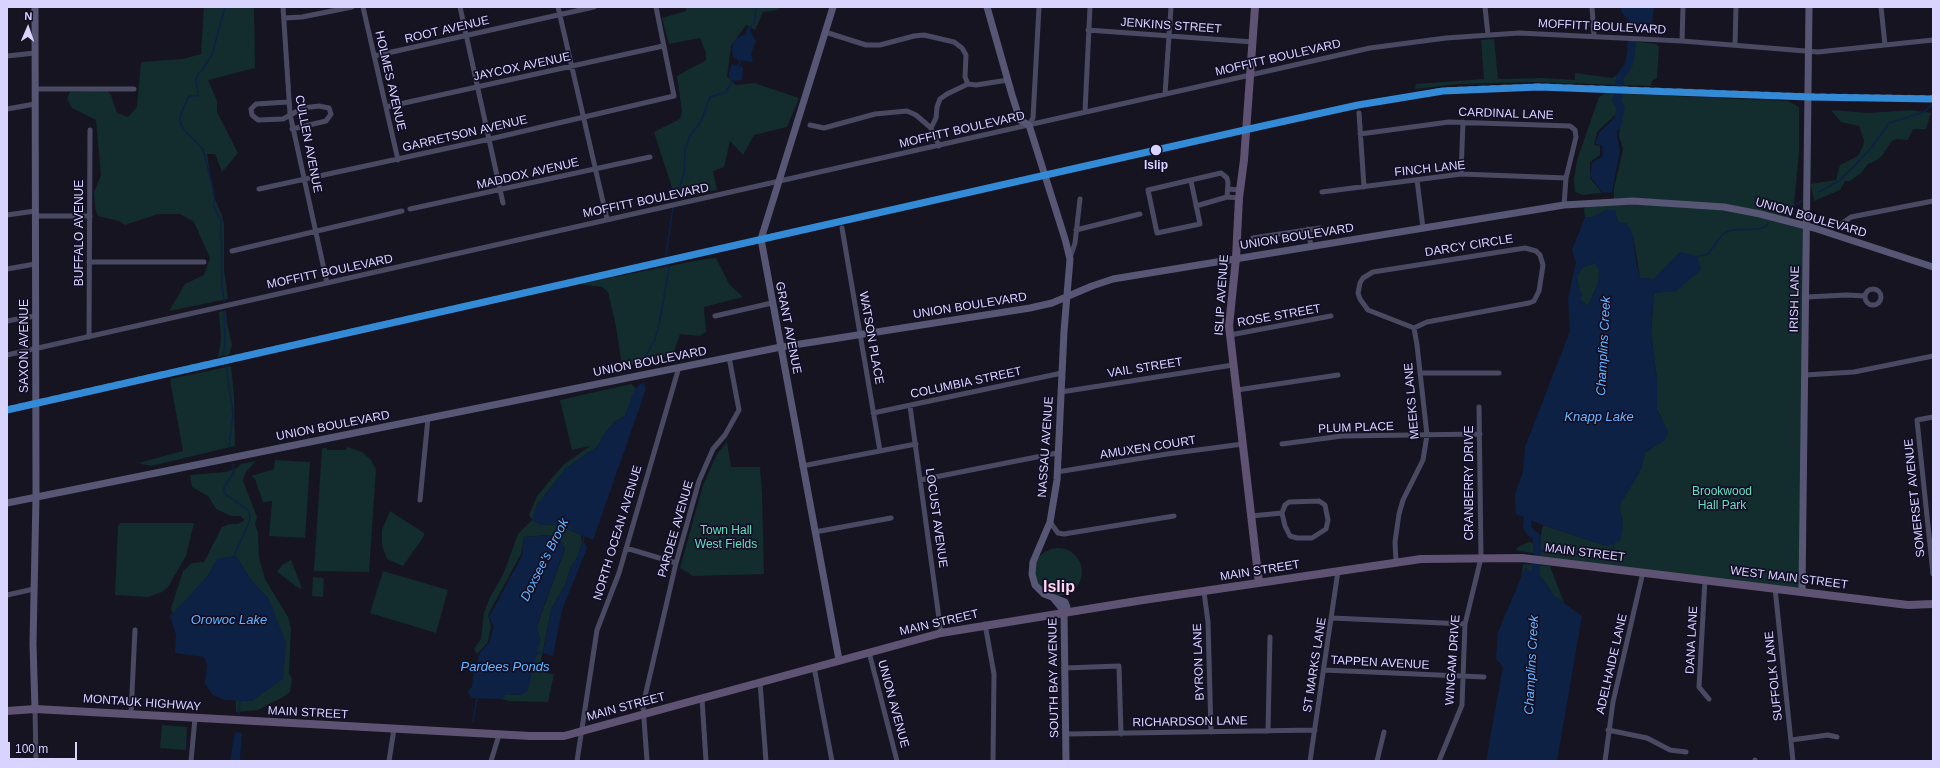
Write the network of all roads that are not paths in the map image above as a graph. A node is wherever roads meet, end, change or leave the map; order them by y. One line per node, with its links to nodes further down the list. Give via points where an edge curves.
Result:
1 (35, 7): 36 (street, SAXON AVENUE)
2 (284, 7): 22 (street, CULLEN AVENUE)
3 (352, 7): 22 (street, via 302,18)
4 (363, 7): 38 (street, HOLMES AVENUE)
5 (460, 7): 26 (street)
6 (558, 7): 21 (street)
7 (594, 7): 21 (street, ROOT AVENUE)
8 (656, 7): 34 (street)
9 (832, 7): 24 (street, GRANT AVENUE)
10 (987, 7): 41 (street)
11 (1039, 7): 57 (street, via 1033,118)
12 (1090, 7): 23 (street)
13 (1170, 7): 27 (street)
14 (1255, 7): 31 (main road, ISLIP AVENUE)
15 (1486, 7): 25 (street)
16 (1592, 7): 28 (street)
17 (1683, 7): 30 (street)
18 (1736, 7): 32 (street)
19 (1810, 7): 35 (street, IRISH LANE)
20 (1881, 7): 33 (street)
21 (560, 14): 26 (street, ROOT AVENUE); 39 (street)
22 (284, 18): 47 (street, CULLEN AVENUE)
23 (1088, 30): 27 (street, JENKINS STREET); 51 (street)
24 (825, 32): 42 (street, via 866,45 924,35 954,42 966,55 965,77); 72 (street, GRANT AVENUE)
25 (1488, 35): 28 (street, MOFFITT BOULEVARD, via 1519,33); 40 (street, MOFFITT BOULEVARD, via 1370,48)
26 (467, 36): 38 (street, ROOT AVENUE); 43 (street)
27 (1168, 36): 31 (street, JENKINS STREET); 46 (street)
28 (1594, 36): 30 (street, MOFFITT BOULEVARD)
29 (1933, 40): 33 (street, MOFFITT BOULEVARD)
30 (1682, 41): 32 (street, MOFFITT BOULEVARD)
31 (1252, 42): 40 (main road, ISLIP AVENUE)
32 (1736, 45): 35 (street, MOFFITT BOULEVARD)
33 (1885, 45): 35 (street, MOFFITT BOULEVARD)
34 (663, 46): 39 (street, JAYCOX AVENUE); 54 (street, GARRETSON AVENUE, via 674,96)
35 (1809, 51): 93 (street, IRISH LANE)
36 (35, 53): 37 (street); 44 (street, SAXON AVENUE)
37 (7, 56)
38 (374, 56): 49 (street, HOLMES AVENUE)
39 (572, 66): 43 (street, JAYCOX AVENUE); 54 (street)
40 (1250, 74): 46 (street, MOFFITT BOULEVARD); 78 (main road, ISLIP AVENUE)
41 (1008, 80): 42 (street); 57 (street, via 1020,120)
42 (968, 84): 58 (street, via 940,99)
43 (478, 87): 49 (street, JAYCOX AVENUE); 62 (street)
44 (35, 89): 45 (street); 48 (street, SAXON AVENUE)
45 (134, 89)
46 (1165, 94): 51 (street, MOFFITT BOULEVARD)
47 (288, 102): 53 (street, CULLEN AVENUE); 53 (street, via 256,104 251,109 252,116 258,120 268,120 283,119)
48 (35, 104): 50 (street); 87 (street, SAXON AVENUE)
49 (386, 107): 65 (street, HOLMES AVENUE)
50 (7, 109)
51 (1085, 112): 57 (street, MOFFITT BOULEVARD)
52 (1359, 113): 61 (street)
53 (290, 114): 59 (street, CULLEN AVENUE); 59 (street, via 311,106 325,106 330,110 330,118 326,121)
54 (583, 118): 62 (street, GARRETSON AVENUE); 66 (street)
55 (1463, 122): 61 (street, CARDINAL LANE); 67 (street); 68 (street, CARDINAL LANE, via 1570,126 1575,130 1576,137)
56 (810, 125): 58 (street, via 824,128 875,114 907,111)
57 (1029, 126): 63 (street, MOFFITT BOULEVARD); 102 (street, NASSAU AVENUE)
58 (931, 128): 63 (street)
59 (292, 129): 70 (street, CULLEN AVENUE)
60 (90, 130): 90 (street, BUFFALO AVENUE)
61 (1360, 134): 73 (street)
62 (490, 139): 65 (street, GARRETSON AVENUE); 76 (street)
63 (939, 146): 72 (street, MOFFITT BOULEVARD)
64 (650, 157): 66 (street, MADDOX AVENUE)
65 (398, 160): 70 (street, GARRETSON AVENUE)
66 (595, 169): 76 (street, MADDOX AVENUE); 91 (street)
67 (1461, 174): 68 (street, FINCH LANE); 69 (street, FINCH LANE)
68 (1566, 178): 83 (street, CARDINAL LANE)
69 (1417, 180): 73 (street, FINCH LANE); 96 (street)
70 (304, 181): 74 (street, GARRETSON AVENUE); 99 (street, CULLEN AVENUE)
71 (1191, 181): 75 (street, via 1221,173 1227,178); 84 (street); 84 (street, via 1148,190 1157,233 1200,224)
72 (779, 182): 91 (street, MOFFITT BOULEVARD); 116 (street, GRANT AVENUE, via 761,236)
73 (1364, 187): 77 (street, FINCH LANE)
74 (259, 189)
75 (1228, 189): 78 (street); 79 (street)
76 (501, 190): 82 (street); 85 (street, MADDOX AVENUE)
77 (1322, 192)
78 (1239, 194): 79 (street); 105 (main road, ISLIP AVENUE)
79 (1227, 197): 84 (street)
80 (1080, 199): 98 (street, NASSAU AVENUE)
81 (1933, 201): 92 (street, via 1851,217)
82 (503, 203)
83 (1564, 205): 93 (street, UNION BOULEVARD, via 1633,201 1694,204 1760,214); 96 (street, UNION BOULEVARD)
84 (1196, 206)
85 (410, 209)
86 (402, 212): 99 (street)
87 (35, 213): 89 (street); 90 (street); 109 (street, SAXON AVENUE)
88 (1140, 214): 98 (street)
89 (7, 215)
90 (90, 216): 107 (street, BUFFALO AVENUE)
91 (607, 219): 112 (street, MOFFITT BOULEVARD)
92 (1841, 224)
93 (1807, 226): 110 (street, UNION BOULEVARD); 115 (street, IRISH LANE)
94 (842, 228): 122 (street, WATSON PLACE)
95 (1320, 228): 97 (street)
96 (1423, 228): 103 (street, UNION BOULEVARD)
97 (1308, 229): 101 (street); 103 (street)
98 (1076, 230): 100 (street, NASSAU AVENUE)
99 (316, 232): 104 (street); 112 (street, CULLEN AVENUE)
100 (1075, 238): 102 (street); 106 (street, NASSAU AVENUE)
101 (1253, 238)
102 (1065, 239): 106 (street, NASSAU AVENUE)
103 (1310, 246): 105 (street, UNION BOULEVARD)
104 (232, 251)
105 (1236, 258): 113 (street, UNION BOULEVARD, via 1113,279); 123 (main road, ISLIP AVENUE)
106 (1070, 259): 113 (street, NASSAU AVENUE)
107 (89, 262): 108 (street); 124 (street, BUFFALO AVENUE)
108 (204, 262)
109 (35, 264): 111 (street); 117 (street, SAXON AVENUE)
110 (1933, 267)
111 (7, 268)
112 (327, 283): 124 (street, MOFFITT BOULEVARD)
113 (1067, 296): 122 (street, UNION BOULEVARD, via 1052,303 1030,308); 132 (street, NASSAU AVENUE)
114 (1865, 296): 115 (street, via 1846,294)
115 (1806, 298): 136 (street, IRISH LANE)
116 (772, 303): 118 (street); 125 (street, GRANT AVENUE)
117 (35, 316): 120 (street); 126 (street, SAXON AVENUE)
118 (715, 316)
119 (1331, 316): 123 (street, ROSE STREET)
120 (7, 322)
121 (1414, 328): 121 (street, DARCY CIRCLE, via 1427,322 1534,301 1542,278 1543,265 1540,255 1525,248 1373,272 1363,278 1358,293 1368,310); 133 (street, MEEKS LANE)
122 (859, 334): 125 (street, UNION BOULEVARD); 141 (street, WATSON PLACE)
123 (1230, 335): 130 (main road, ISLIP AVENUE)
124 (89, 337): 126 (street, MOFFITT BOULEVARD)
125 (781, 347): 129 (street, UNION BOULEVARD); 151 (street, GRANT AVENUE)
126 (36, 348): 127 (street, MOFFITT BOULEVARD); 154 (street, SAXON AVENUE)
127 (7, 355)
128 (1933, 356): 136 (street, via 1854,372)
129 (729, 357): 131 (street, UNION BOULEVARD); 166 (street, PARDEE AVENUE, via 739,410 725,434 712,449 699,481)
130 (1233, 365): 137 (main road, ISLIP AVENUE); 138 (street, VAIL STREET)
131 (679, 367): 143 (street, UNION BOULEVARD); 163 (street, NORTH OCEAN AVENUE)
132 (1062, 373): 138 (street, NASSAU AVENUE); 139 (street, COLUMBIA STREET)
133 (1420, 373): 134 (street); 145 (street, MEEKS LANE)
134 (1499, 373)
135 (1338, 375): 137 (street)
136 (1805, 375): 174 (street, IRISH LANE)
137 (1237, 390): 147 (main road, ISLIP AVENUE)
138 (1061, 392): 150 (street, NASSAU AVENUE)
139 (910, 406): 141 (street, COLUMBIA STREET); 146 (street, LOCUST AVENUE)
140 (1479, 408): 144 (street, CRANBERRY DRIVE)
141 (873, 413): 149 (street, WATSON PLACE)
142 (1933, 417): 169 (street, SOMERSET AVENUE, via 1917,420)
143 (428, 418): 154 (street, UNION BOULEVARD); 155 (street)
144 (1480, 434): 145 (street, PLUM PLACE); 164 (street, CRANBERRY DRIVE)
145 (1427, 435): 148 (street, PLUM PLACE, via 1342,436); 165 (street, MEEKS LANE, via 1423,460 1399,514 1395,542)
146 (916, 444): 149 (street); 153 (street, LOCUST AVENUE)
147 (1243, 444): 152 (street, AMUXEN COURT); 159 (main road, ISLIP AVENUE)
148 (1282, 444)
149 (880, 451): 151 (street)
150 (1057, 453): 152 (street, NASSAU AVENUE); 153 (street)
151 (802, 466): 162 (street, GRANT AVENUE)
152 (1057, 472): 161 (street, NASSAU AVENUE)
153 (920, 480): 184 (street, LOCUST AVENUE)
154 (36, 497): 156 (street, UNION BOULEVARD); 173 (street, SAXON AVENUE)
155 (420, 500)
156 (7, 503)
157 (1282, 513): 157 (street, via 1289,502 1319,501 1325,505 1327,525 1324,532 1315,537 1293,538 1287,533); 159 (street)
158 (1174, 516): 161 (street, via 1064,534 1058,533)
159 (1251, 516): 171 (main road, ISLIP AVENUE)
160 (891, 518): 162 (street)
161 (1050, 522): 177 (street, NASSAU AVENUE, via 1034,562 1032,574 1039,590)
162 (815, 532): 187 (street, GRANT AVENUE)
163 (626, 548): 166 (street); 205 (street, NORTH OCEAN AVENUE, via 619,574 597,630)
164 (1480, 558): 165 (main road, MAIN STREET); 168 (main road, MAIN STREET, via 1522,558); 182 (street, WINGAM DRIVE)
165 (1396, 562): 167 (main road, MAIN STREET)
166 (676, 563): 199 (street, PARDEE AVENUE, via 643,705)
167 (1338, 571): 171 (main road, MAIN STREET); 180 (street, ST MARKS LANE)
168 (1643, 572): 170 (main road, WEST MAIN STREET); 204 (street, ADELHAIDE LANE)
169 (1933, 574)
170 (1705, 579): 172 (main road, WEST MAIN STREET); 195 (street, DANA LANE, via 1699,687)
171 (1259, 583): 175 (main road, MAIN STREET)
172 (1775, 588): 174 (main road, WEST MAIN STREET); 213 (street, SUFFOLK LANE)
173 (34, 589): 176 (street); 196 (street, SAXON AVENUE)
174 (1802, 591): 178 (main road, WEST MAIN STREET, via 1908,605)
175 (1204, 592): 179 (main road, MAIN STREET); 207 (street, BYRON LANE, via 1208,622)
176 (7, 595)
177 (1054, 599): 179 (street, SOUTH BAY AVENUE)
178 (1933, 604)
179 (1064, 612): 181 (main road, MAIN STREET); 189 (street, SOUTH BAY AVENUE)
180 (1332, 618): 182 (street); 190 (street, ST MARKS LANE)
181 (985, 624): 184 (main road, MAIN STREET); 225 (street, via 994,674)
182 (1465, 624): 191 (street, WINGAM DRIVE)
183 (135, 630): 198 (street)
184 (941, 633): 186 (main road, MAIN STREET)
185 (1270, 637): 206 (street)
186 (869, 652): 187 (main road, MAIN STREET); 224 (street, UNION AVENUE)
187 (839, 660): 188 (main road, MAIN STREET)
188 (814, 667): 193 (main road, MAIN STREET); 223 (street)
189 (1065, 668): 209 (street, SOUTH BAY AVENUE); 210 (street, via 1119,666)
190 (1324, 670): 191 (street, TAPPEN AVENUE); 203 (street, ST MARKS LANE)
191 (1463, 677): 192 (street, TAPPEN AVENUE); 229 (street, WINGAM DRIVE, via 1462,705)
192 (1484, 677)
193 (760, 682): 194 (main road, MAIN STREET); 222 (street)
194 (702, 699): 199 (main road, MAIN STREET); 221 (street)
195 (1708, 699)
196 (35, 709): 197 (main road); 198 (main road, MONTAUK HIGHWAY); 215 (street)
197 (7, 711)
198 (131, 714): 200 (main road, MONTAUK HIGHWAY)
199 (644, 715): 205 (main road, MAIN STREET); 220 (street, PARDEE AVENUE)
200 (195, 718): 201 (main road, MONTAUK HIGHWAY); 216 (street)
201 (248, 721): 202 (main road, MAIN STREET)
202 (394, 729): 211 (main road, MAIN STREET); 217 (street)
203 (1315, 730): 206 (street, RICHARDSON LANE); 227 (street, ST MARKS LANE)
204 (1608, 730): 214 (street, via 1648,738 1670,750); 230 (street, ADELHAIDE LANE)
205 (582, 731): 211 (main road, MAIN STREET, via 561,736); 219 (street, NORTH OCEAN AVENUE)
206 (1268, 731): 207 (street, RICHARDSON LANE)
207 (1211, 732): 210 (street, RICHARDSON LANE)
208 (1384, 732): 228 (street)
209 (1067, 734): 210 (street, RICHARDSON LANE); 226 (street, SOUTH BAY AVENUE)
210 (1121, 734)
211 (499, 735): 218 (street)
212 (1837, 737): 213 (street, via 1828,735)
213 (1791, 740): 231 (street, SUFFOLK LANE)
214 (1686, 752)
215 (36, 761)
216 (192, 761)
217 (389, 761)
218 (491, 761)
219 (577, 761)
220 (647, 761)
221 (706, 761)
222 (766, 761)
223 (832, 761)
224 (897, 761)
225 (992, 761)
226 (1066, 761)
227 (1310, 761)
228 (1377, 761)
229 (1439, 761)
230 (1605, 761)
231 (1793, 761)

